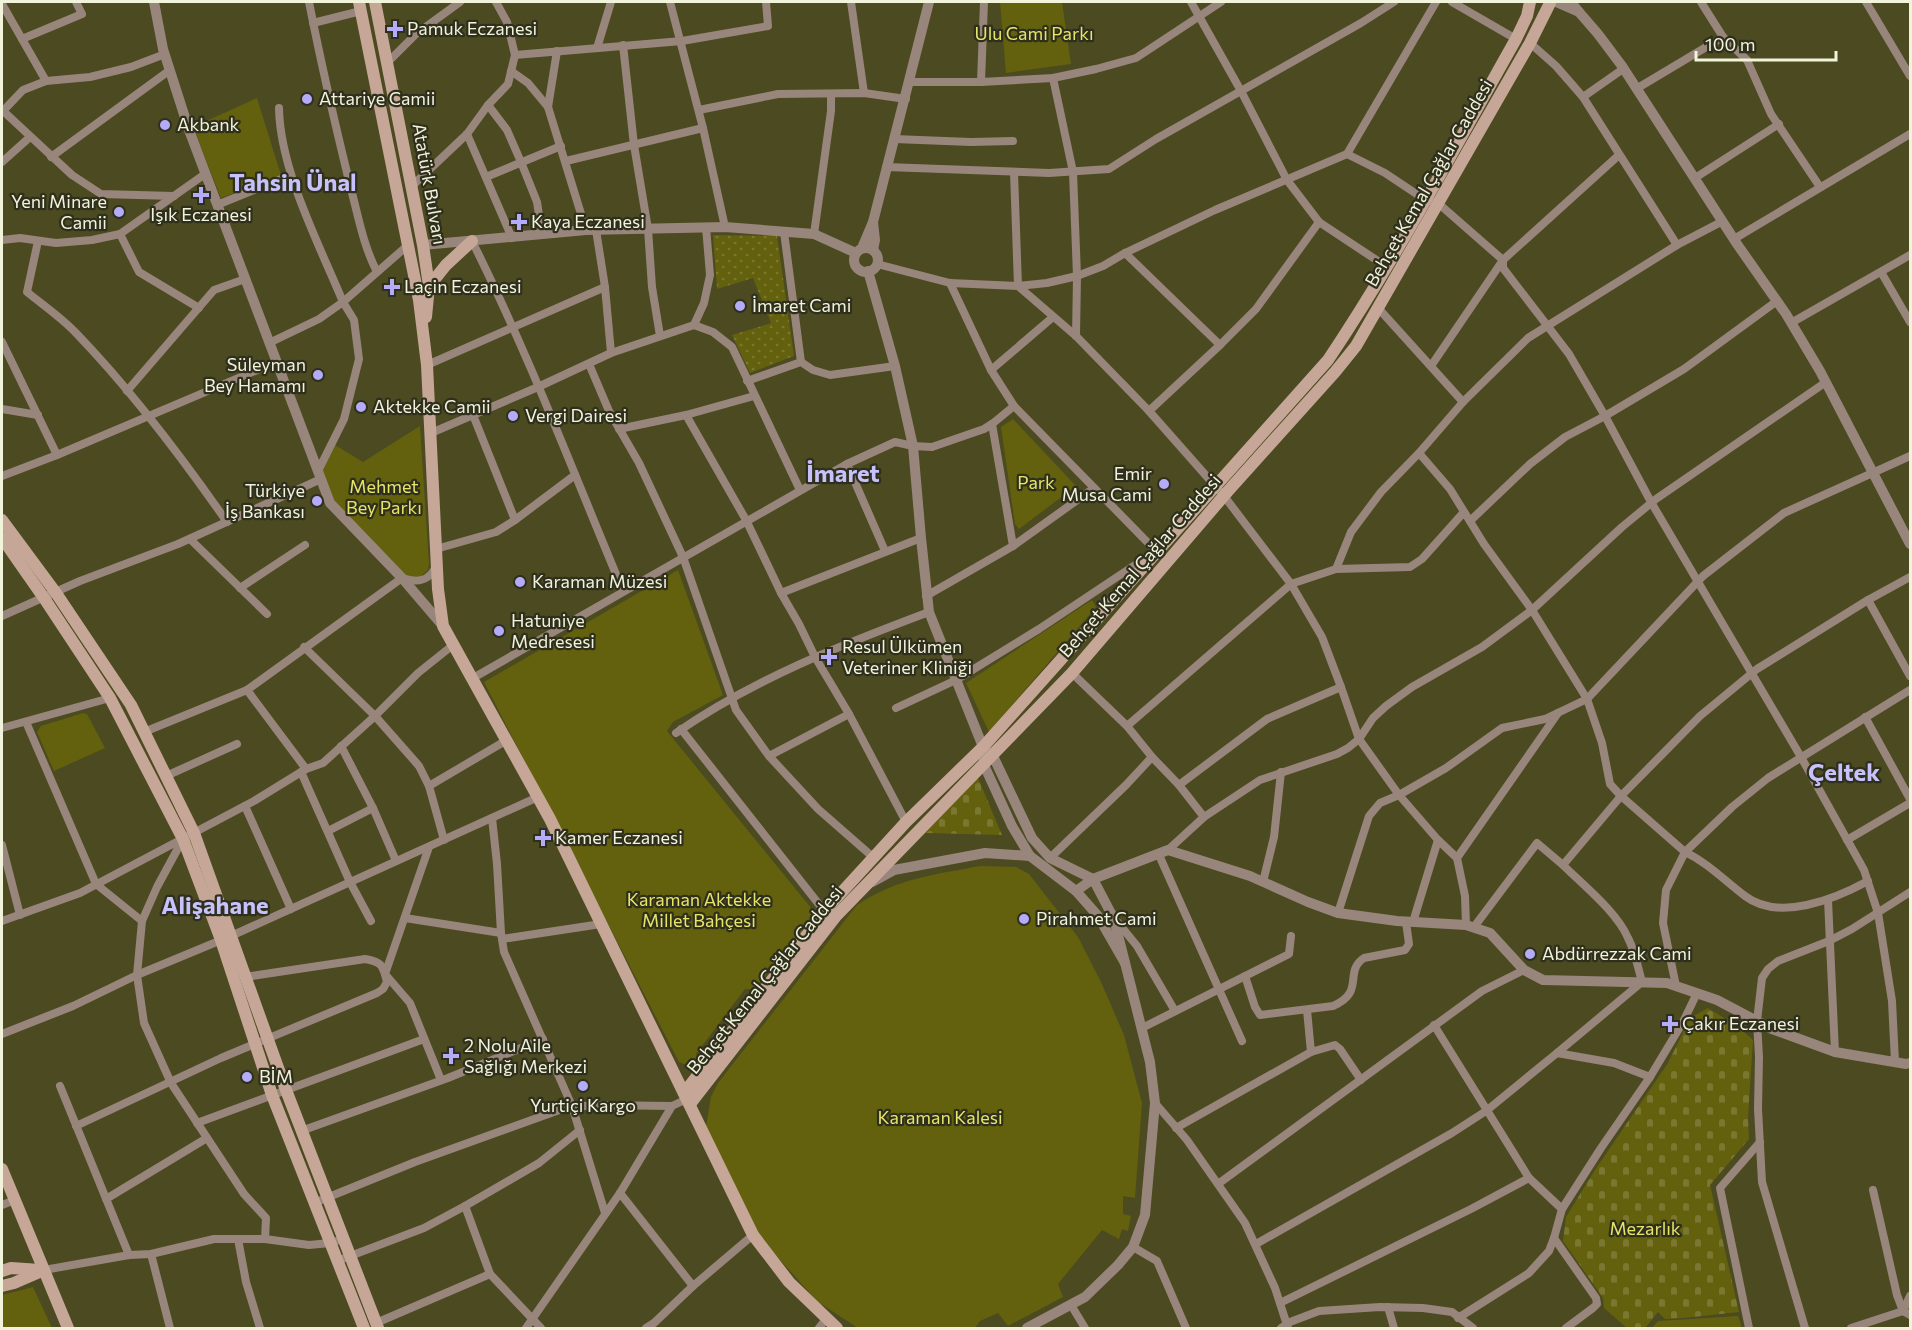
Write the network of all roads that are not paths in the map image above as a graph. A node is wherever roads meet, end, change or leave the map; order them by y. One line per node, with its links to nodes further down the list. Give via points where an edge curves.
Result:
1 (76, 2): 29 (street, via 82,14)
2 (154, 2): 36 (street)
3 (309, 2): 27 (street)
4 (375, 2): 38 (main road, Atatürk Bulvarı)
5 (460, 2): 38 (street, via 416,34)
6 (496, 2): 37 (street, via 507,22)
7 (611, 2): 34 (street)
8 (670, 2): 31 (street)
9 (766, 2): 31 (street, via 768,26)
10 (851, 2): 49 (street)
11 (929, 2): 45 (street)
12 (984, 2): 46 (street)
13 (1191, 2): 26 (street)
14 (1221, 2): 26 (street)
15 (1394, 2): 48 (street)
16 (1436, 2): 67 (street)
17 (1452, 2): 30 (street)
18 (1530, 2): 30 (main road, Behçet Kemal Çağlar Caddesi)
19 (1549, 2): 25 (street); 32 (main road, Behçet Kemal Çağlar Caddesi)
20 (1572, 2): 25 (street)
21 (1701, 2): 28 (street)
22 (1866, 2): 42 (street)
23 (2, 4): 29 (street)
24 (360, 6): 27 (street); 104 (main road, Atatürk Bulvarı)
25 (1579, 12): 39 (street)
26 (1198, 16): 43 (street, via 1136,58); 48 (street)
27 (313, 23): 111 (street, via 350,185 368,254)
28 (1723, 37): 47 (street); 58 (street, via 1747,60)
29 (22, 39): 44 (street)
30 (1516, 39): 84 (main road, Behçet Kemal Çağlar Caddesi)
31 (681, 41): 33 (street); 56 (street)
32 (1530, 43): 51 (street); 85 (main road, Behçet Kemal Çağlar Caddesi)
33 (623, 45): 34 (street); 65 (street)
34 (597, 48): 35 (street)
35 (556, 51): 37 (street); 54 (street)
36 (165, 54): 40 (street); 44 (street, via 90,77)
37 (515, 55): 41 (street)
38 (388, 62): 81 (main road, Atatürk Bulvarı)
39 (1623, 69): 47 (street); 51 (street)
40 (170, 70): 69 (street); 76 (street)
41 (511, 71): 53 (street, via 508,84); 54 (street, via 528,83)
42 (1911, 76)
43 (1053, 78): 46 (street); 75 (street)
44 (46, 81): 57 (street, via 23,90)
45 (909, 82): 46 (street); 52 (street)
46 (981, 82)
47 (1636, 89): 79 (street)
48 (1241, 91): 75 (street, via 1109,169); 80 (street)
49 (864, 93): 50 (street); 52 (street)
50 (831, 94): 56 (street, via 778,94); 96 (street)
51 (1583, 97): 68 (street)
52 (906, 99): 63 (street)
53 (488, 105): 60 (street); 72 (street, via 507,130)
54 (548, 107): 66 (street)
55 (279, 108): 77 (street, via 279,126)
56 (699, 110): 59 (street)
57 (2, 111): 62 (street)
58 (1779, 124): 79 (street); 82 (street)
59 (703, 128): 65 (street); 90 (street)
60 (467, 134): 78 (street); 81 (street)
61 (1911, 134): 82 (street)
62 (30, 137): 69 (street); 71 (street)
63 (894, 139): 64 (street); 73 (street)
64 (1013, 141)
65 (634, 145): 70 (street); 91 (street)
66 (561, 146): 70 (street); 72 (street)
67 (1347, 154): 80 (street); 84 (street)
68 (1619, 155): 103 (street); 108 (street)
69 (51, 157): 83 (street, via 72,176 102,194)
70 (566, 161): 92 (street)
71 (2, 162)
72 (521, 162): 78 (street); 95 (street, via 537,202)
73 (886, 167): 74 (street); 105 (street, via 873,222 875,240)
74 (1014, 172): 75 (street); 117 (street)
75 (1073, 172): 113 (street)
76 (206, 174): 83 (street); 86 (street)
77 (291, 176): 86 (street); 121 (street)
78 (486, 177): 97 (street)
79 (1695, 178): 87 (street)
80 (1287, 180): 88 (street); 106 (street)
81 (412, 186): 102 (main road, Atatürk Bulvarı)
82 (1820, 188): 99 (street)
83 (175, 196): 94 (street)
84 (1425, 199): 85 (street); 109 (main road, Behçet Kemal Çağlar Caddesi)
85 (1438, 204): 108 (street); 123 (main road, Behçet Kemal Çağlar Caddesi)
86 (217, 205): 114 (street)
87 (1722, 221): 99 (street); 103 (street)
88 (1319, 222): 109 (street); 135 (street, via 1256,309)
89 (706, 227): 90 (street); 91 (street); 127 (street, via 710,275)
90 (725, 227): 93 (street)
91 (648, 229): 92 (street); 130 (street)
92 (591, 230): 95 (street); 118 (street)
93 (784, 232): 96 (street); 138 (street)
94 (120, 234): 100 (street, via 92,240); 122 (street, via 139,272)
95 (542, 234): 97 (street)
96 (814, 234): 105 (street)
97 (512, 237): 101 (street)
98 (2, 239): 100 (street)
99 (1734, 239): 120 (street)
100 (38, 241): 147 (street, via 27,292 75,331)
101 (472, 241): 102 (street); 116 (main road); 129 (street)
102 (423, 245): 104 (main road); 116 (main road, Atatürk Bulvarı)
103 (1677, 245): 128 (street)
104 (407, 246): 111 (street); 119 (main road, Atatürk Bulvarı)
105 (864, 251): 110 (street, via 877,257); 110 (street, via 854,257 855,265 861,270)
106 (1125, 253): 113 (street); 135 (street)
107 (1911, 255): 112 (street)
108 (1503, 260): 128 (street, via 1503,268); 142 (street)
109 (1387, 267): 170 (main road, Behçet Kemal Çağlar Caddesi, via 1328,360)
110 (872, 268): 115 (street); 141 (street)
111 (377, 272): 121 (street)
112 (1881, 272): 125 (street); 126 (street)
113 (1077, 276): 117 (street); 131 (street)
114 (245, 279): 122 (street, via 214,290); 134 (street)
115 (950, 283): 117 (street); 143 (street)
116 (429, 286): 119 (main road); 132 (main road, Atatürk Bulvarı)
117 (1018, 286): 124 (street)
118 (605, 287): 129 (street); 136 (street)
119 (419, 300): 132 (main road, Atatürk Bulvarı)
120 (1777, 301): 126 (street); 157 (street, via 1684,369)
121 (343, 302): 134 (street, via 319,320); 167 (street, via 354,320 359,359 344,419)
122 (199, 308): 147 (street)
123 (1379, 309): 142 (street); 173 (main road, Behçet Kemal Çağlar Caddesi, via 1335,372)
124 (1053, 317): 131 (street); 143 (street)
125 (1911, 322)
126 (1791, 323): 145 (street)
127 (694, 325): 130 (street); 144 (street, via 732,347)
128 (1547, 326): 149 (street, via 1528,338); 157 (street, via 1569,354)
129 (512, 327): 140 (street); 146 (street)
130 (660, 336): 136 (street)
131 (1076, 336): 152 (street)
132 (423, 339): 140 (main road)
133 (2, 342): 153 (street)
134 (269, 343): 137 (street)
135 (1220, 345): 152 (street)
136 (611, 353): 139 (street)
137 (276, 362): 156 (street); 167 (street)
138 (801, 362): 141 (street, via 830,375); 144 (street)
139 (589, 364): 146 (street); 159 (street)
140 (427, 365): 160 (main road)
141 (895, 366): 161 (street)
142 (1431, 366): 149 (street)
143 (991, 370): 150 (street)
144 (747, 381): 148 (street)
145 (1826, 382): 166 (street); 174 (street)
146 (538, 387): 154 (street); 168 (street)
147 (127, 391): 156 (street)
148 (754, 396): 155 (street); 172 (street)
149 (1464, 402): 162 (street)
150 (1014, 406): 158 (street); 171 (street)
151 (2, 409): 153 (street)
152 (1149, 411): 170 (street)
153 (38, 415): 163 (street)
154 (473, 415): 160 (street); 177 (street)
155 (686, 415): 159 (street); 178 (street)
156 (149, 416): 163 (street); 180 (street)
157 (1605, 416): 174 (street); 179 (street, via 1565,437 1530,464)
158 (992, 424): 161 (street, via 932,447); 186 (street)
159 (619, 429): 191 (street)
160 (431, 433): 188 (main road)
161 (913, 446): 165 (street, via 895,442); 183 (street)
162 (1419, 453): 175 (street); 193 (street, via 1381,492 1351,532)
163 (57, 455): 169 (street)
164 (1911, 456): 166 (street)
165 (847, 464): 172 (street); 189 (street)
166 (1872, 473): 184 (street); 196 (street, via 1784,513)
167 (319, 475): 180 (street); 195 (street, via 334,509)
168 (575, 475): 177 (street); 199 (street)
169 (2, 476)
170 (1215, 486): 173 (street); 190 (main road, Behçet Kemal Çağlar Caddesi)
171 (1094, 488): 186 (street); 190 (street)
172 (800, 490): 178 (street)
173 (1224, 496): 197 (street); 212 (main road, Behçet Kemal Çağlar Caddesi)
174 (1651, 503): 196 (street); 204 (street)
175 (1464, 512): 179 (street); 193 (street, via 1410,567)
176 (2, 520): 187 (main road)
177 (515, 520): 188 (street, via 496,532)
178 (746, 520): 191 (street); 200 (street)
179 (1470, 521): 204 (street)
180 (227, 522): 182 (street)
181 (2, 538): 187 (main road)
182 (190, 538): 198 (street); 201 (street)
183 (921, 538): 189 (street); 202 (street)
184 (1911, 544)
185 (305, 545): 198 (street)
186 (1013, 546): 202 (street)
187 (10, 549): 201 (main road)
188 (436, 549): 192 (main road)
189 (885, 551): 200 (street)
190 (1156, 551): 216 (street); 236 (main road, Behçet Kemal Çağlar Caddesi)
191 (683, 557): 199 (street); 221 (street)
192 (437, 566): 195 (street, via 419,582); 208 (main road)
193 (1336, 569): 197 (street)
194 (1911, 577): 203 (street)
195 (402, 578): 208 (street); 210 (street)
196 (1698, 582): 213 (street); 222 (street)
197 (1291, 584): 217 (street, via 1322,637); 229 (street)
198 (240, 588): 206 (street)
199 (623, 591): 215 (street)
200 (781, 593): 211 (street)
201 (50, 596): 207 (street); 220 (main road); 231 (main road, via 130,705)
202 (927, 596): 205 (street)
203 (1868, 600): 213 (street); 214 (street)
204 (1532, 610): 222 (street); 232 (street, via 1482,648 1386,706)
205 (929, 612): 211 (street); 216 (street)
206 (267, 614)
207 (2, 616)
208 (443, 626): 209 (main road)
209 (453, 645): 215 (main road); 226 (street)
210 (304, 647): 218 (street); 226 (street)
211 (815, 657): 221 (street); 225 (street)
212 (1072, 673): 229 (street); 240 (main road, Behçet Kemal Çağlar Caddesi)
213 (1752, 673): 239 (street); 247 (street, via 1701,716)
214 (1911, 676)
215 (473, 678): 233 (main road)
216 (956, 680): 223 (street); 236 (street)
217 (1341, 687): 232 (street); 244 (street, via 1267,719)
218 (247, 690): 231 (street); 241 (street)
219 (1911, 690): 227 (street)
220 (110, 698): 228 (street); 256 (main road)
221 (732, 698): 237 (street, via 736,710); 280 (street, via 678,731)
222 (1587, 699): 224 (street); 247 (street, via 1610,784)
223 (896, 708)
224 (1558, 712): 246 (street, via 1545,719 1502,728); 267 (street)
225 (849, 714): 237 (street); 254 (street)
226 (375, 716): 235 (street); 245 (street, via 419,766)
227 (1864, 717): 239 (street); 249 (street)
228 (26, 722): 230 (street); 274 (street)
229 (1127, 726): 238 (street)
230 (2, 728)
231 (144, 732): 243 (main road)
232 (1359, 739): 242 (street, via 1337,754); 246 (street)
233 (507, 740): 245 (street); 248 (main road)
234 (237, 744): 243 (street)
235 (341, 746): 241 (street, via 323,763); 251 (street)
236 (983, 747): 240 (street); 254 (main road, Behçet Kemal Çağlar Caddesi)
237 (769, 756): 265 (street, via 818,809)
238 (1152, 757): 244 (street); 266 (street)
239 (1801, 757): 259 (street); 262 (street, via 1732,807)
240 (988, 760): 264 (street, via 1012,826); 266 (street, via 1032,838); 275 (main road, Behçet Kemal Çağlar Caddesi)
241 (304, 771): 250 (street); 255 (street)
242 (1281, 772): 252 (street, via 1260,780); 273 (street, via 1274,837)
243 (166, 776): 256 (main road)
244 (1179, 785): 252 (street)
245 (429, 786): 257 (street)
246 (1399, 795): 258 (street); 281 (street, via 1380,803 1369,816)
247 (1621, 796): 262 (street); 269 (street)
248 (538, 797): 253 (street); 290 (main road)
249 (1911, 801): 259 (street)
250 (245, 806): 256 (street); 279 (street)
251 (373, 808): 255 (street); 268 (street)
252 (1204, 817): 263 (street)
253 (492, 818): 257 (street); 292 (street)
254 (906, 822): 265 (main road, Behçet Kemal Çağlar Caddesi)
255 (328, 831): 272 (street)
256 (189, 836): 274 (street); 287 (street, via 157,887); 294 (main road)
257 (444, 840): 261 (street)
258 (1438, 840): 267 (street); 289 (street)
259 (1847, 840): 271 (street)
260 (2, 845): 283 (street)
261 (429, 847): 268 (street); 285 (street)
262 (1685, 852): 278 (street, via 1746,897 1767,906 1802,906); 303 (street, via 1666,890 1663,923)
263 (1164, 853): 270 (street); 273 (street); 304 (street)
264 (1030, 856): 275 (street, via 985,853 925,863 894,870); 276 (street)
265 (874, 858): 280 (main road, Behçet Kemal Çağlar Caddesi)
266 (1050, 858): 270 (street)
267 (1457, 858): 291 (street)
268 (396, 861): 272 (street)
269 (1563, 865): 291 (street, via 1537,843); 302 (street, via 1624,929)
270 (1093, 879): 276 (street); 284 (street)
271 (1868, 881): 278 (street); 282 (street)
272 (350, 882): 279 (street); 288 (street)
273 (1263, 882): 281 (street)
274 (96, 884): 283 (street); 287 (street)
275 (866, 885): 328 (main road, Behçet Kemal Çağlar Caddesi, via 836,916)
276 (1076, 891): 296 (street, via 1098,916)
277 (1911, 892): 282 (street)
278 (1828, 900): 295 (street)
279 (291, 909): 294 (street)
280 (825, 912): 328 (main road, Behçet Kemal Çağlar Caddesi)
281 (1338, 913): 289 (street)
282 (1878, 913): 295 (street); 319 (street, via 1892,1001)
283 (20, 915): 286 (street)
284 (1113, 917): 296 (street); 307 (street, via 1137,946)
285 (405, 918): 292 (street); 298 (street)
286 (2, 921)
287 (142, 921): 299 (street)
288 (372, 921)
289 (1410, 922): 291 (street); 306 (street, via 1405,950 1358,961 1348,998 1333,1006)
290 (601, 924): 292 (street); 328 (main road)
291 (1470, 926): 297 (street, via 1490,933)
292 (501, 936): 313 (street, via 510,968)
293 (1291, 936): 300 (street, via 1289,954)
294 (226, 938): 299 (street); 301 (main road); 315 (main road)
295 (1829, 941): 308 (street, via 1778,961 1768,969 1762,978); 316 (street)
296 (1125, 963): 310 (street)
297 (1524, 970): 302 (street, via 1543,980); 309 (street, via 1482,991)
298 (385, 974): 301 (street, via 377,961 365,959); 312 (street, via 410,1003); 315 (street, via 387,982 377,993)
299 (137, 975): 311 (street); 324 (street, via 144,1023)
300 (1245, 976): 304 (street); 306 (street, via 1260,1015)
301 (245, 977): 315 (main road)
302 (1642, 982): 303 (street); 318 (street)
303 (1676, 986): 305 (street)
304 (1219, 989): 307 (street); 314 (street)
305 (1697, 993): 308 (street); 321 (street)
306 (1307, 1010): 317 (street)
307 (1175, 1011): 310 (street)
308 (1757, 1021): 316 (street); 339 (street)
309 (1434, 1025): 323 (street); 332 (street)
310 (1142, 1028): 329 (street)
311 (2, 1034)
312 (424, 1039): 322 (street); 326 (street)
313 (543, 1039): 322 (street); 331 (street)
314 (1242, 1041)
315 (261, 1042): 324 (street); 326 (main road); 327 (main road)
316 (1835, 1052): 319 (street)
317 (1311, 1053): 323 (street, via 1335,1045); 335 (street)
318 (1557, 1053): 321 (street, via 1614,1064); 332 (street)
319 (1895, 1062): 320 (street)
320 (1911, 1063)
321 (1650, 1077): 351 (street)
322 (441, 1080): 337 (street)
323 (1361, 1080): 342 (street)
324 (171, 1083): 333 (street); 334 (street)
325 (60, 1086): 334 (street)
326 (286, 1090): 327 (street); 337 (main road)
327 (272, 1095): 333 (street); 348 (main road)
328 (687, 1098): 330 (street); 353 (main road)
329 (1155, 1103): 335 (street); 360 (street, via 1145,1215)
330 (672, 1106): 331 (street); 344 (street)
331 (572, 1107): 336 (street); 345 (street)
332 (1486, 1111): 341 (street); 359 (street)
333 (197, 1123): 338 (street)
334 (76, 1126): 346 (street)
335 (1176, 1128): 342 (street)
336 (580, 1130): 350 (street, via 539,1163); 352 (street)
337 (301, 1131): 345 (main road)
338 (207, 1138): 346 (street); 356 (street, via 244,1194 266,1218)
339 (1760, 1142): 396 (street, via 1720,1188); 397 (street, via 1762,1182)
340 (2, 1169): 347 (main road)
341 (1529, 1178): 351 (street); 371 (street)
342 (1218, 1184): 359 (street)
343 (1873, 1190): 374 (street, via 1897,1295)
344 (620, 1193): 352 (street); 369 (street)
345 (327, 1198): 348 (street); 357 (main road)
346 (106, 1199): 362 (street)
347 (15, 1200): 349 (street); 365 (main road)
348 (314, 1203): 358 (main road)
349 (2, 1206)
350 (465, 1206): 363 (street, via 424,1228); 367 (street)
351 (1562, 1209): 354 (street)
352 (605, 1214): 375 (street)
353 (753, 1235): 369 (street); 377 (main road)
354 (1554, 1238): 376 (street, via 1549,1251 1529,1273); 395 (street, via 1597,1304)
355 (238, 1239): 356 (street); 361 (street, via 214,1239); 383 (street)
356 (265, 1239): 358 (street, via 309,1245)
357 (343, 1239): 358 (street); 363 (main road)
358 (330, 1243): 364 (main road)
359 (1256, 1244): 371 (street)
360 (1133, 1247): 372 (street, via 1085,1297); 392 (street, via 1157,1262)
361 (151, 1254): 362 (street); 382 (street)
362 (129, 1255): 365 (street)
363 (350, 1256): 364 (street); 378 (main road)
364 (337, 1261): 384 (main road)
365 (44, 1270): 366 (main road); 368 (main road); 381 (main road)
366 (2, 1271)
367 (490, 1274): 375 (street); 378 (street)
368 (2, 1286)
369 (693, 1286): 379 (street)
370 (1911, 1296): 374 (street)
371 (1280, 1303): 380 (street)
372 (1071, 1305): 390 (street); 391 (street)
373 (1388, 1307): 376 (street, via 1452,1312); 380 (street, via 1319,1311); 393 (street)
374 (1907, 1313): 398 (street)
375 (532, 1318): 385 (street); 386 (street)
376 (1458, 1318): 394 (street)
377 (822, 1324): 388 (main road); 389 (main road)
378 (377, 1326)
379 (657, 1326): 387 (street)
380 (1285, 1327)
381 (68, 1329)
382 (171, 1329)
383 (260, 1329)
384 (364, 1329)
385 (526, 1329)
386 (542, 1329)
387 (646, 1329)
388 (837, 1329)
389 (849, 1329)
390 (1027, 1329)
391 (1085, 1329)
392 (1186, 1329)
393 (1394, 1329)
394 (1473, 1329)
395 (1566, 1329)
396 (1749, 1329)
397 (1805, 1329)
398 (1851, 1329)

